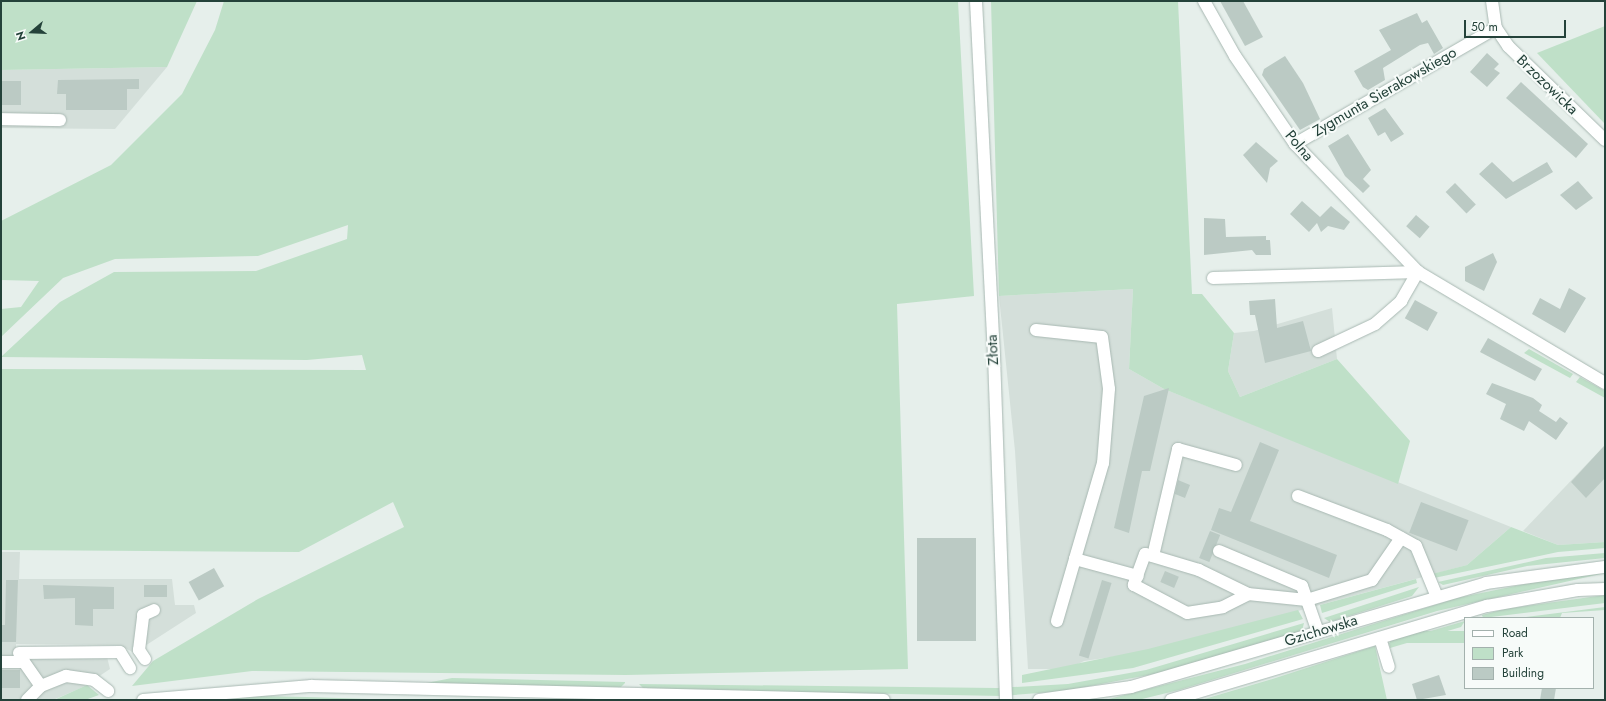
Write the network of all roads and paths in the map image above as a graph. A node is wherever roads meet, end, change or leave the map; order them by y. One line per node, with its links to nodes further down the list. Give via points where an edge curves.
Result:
1 (976, 1): 45 (street, Złota, via 994,356)
2 (1204, 1): 8 (street, Polna, via 1235,56)
3 (1492, 1): 4 (street, Brzozowicka)
4 (1496, 28): 7 (street, Brzozowicka, via 1508,46); 8 (street, Zygmunta Sierakowskiego)
5 (1, 120): 6 (street)
6 (60, 120)
7 (1605, 140)
8 (1295, 144): 9 (street, Polna)
9 (1418, 272): 10 (street); 12 (street, via 1400,301 1375,324); 13 (street, Polna)
10 (1213, 278)
11 (1036, 330): 19 (street, via 1102,338 1109,389 1103,463)
12 (1318, 351)
13 (1605, 383)
14 (1236, 465): 18 (street, via 1178,449)
15 (1298, 496): 16 (street)
16 (1401, 538): 24 (street, via 1416,546); 25 (street, via 1372,580)
17 (1219, 551): 25 (street, via 1302,586)
18 (1153, 556): 21 (street, via 1145,554); 23 (street, via 1198,570)
19 (1075, 559): 21 (street); 28 (street)
20 (1605, 567): 24 (street, Gzichowska, via 1539,573)
21 (1138, 576): 23 (street, via 1134,586 1187,613 1222,607)
22 (1605, 589): 27 (street, Gzichowska, via 1578,590)
23 (1248, 594): 25 (street)
24 (1437, 597): 29 (street, Gzichowska)
25 (1307, 600): 29 (street)
26 (154, 610): 32 (street, via 143,615 139,650)
27 (1475, 614): 30 (street, Gzichowska)
28 (1057, 621)
29 (1318, 632): 46 (street, Gzichowska, via 1131,687)
30 (1380, 638): 34 (street); 47 (street, Gzichowska)
31 (19, 654): 35 (street, via 120,652)
32 (145, 659)
33 (1, 662): 36 (street, via 24,662)
34 (1389, 667)
35 (130, 668)
36 (40, 686): 37 (street, via 66,676 94,680); 41 (street)
37 (108, 691)
38 (475, 692): 39 (street, via 311,686); 40 (street); 43 (street)
39 (169, 698): 42 (street)
40 (620, 698): 44 (street)
41 (27, 700)
42 (144, 700)
43 (496, 700)
44 (884, 700)
45 (1006, 700)
46 (1038, 700)
47 (1171, 700)

